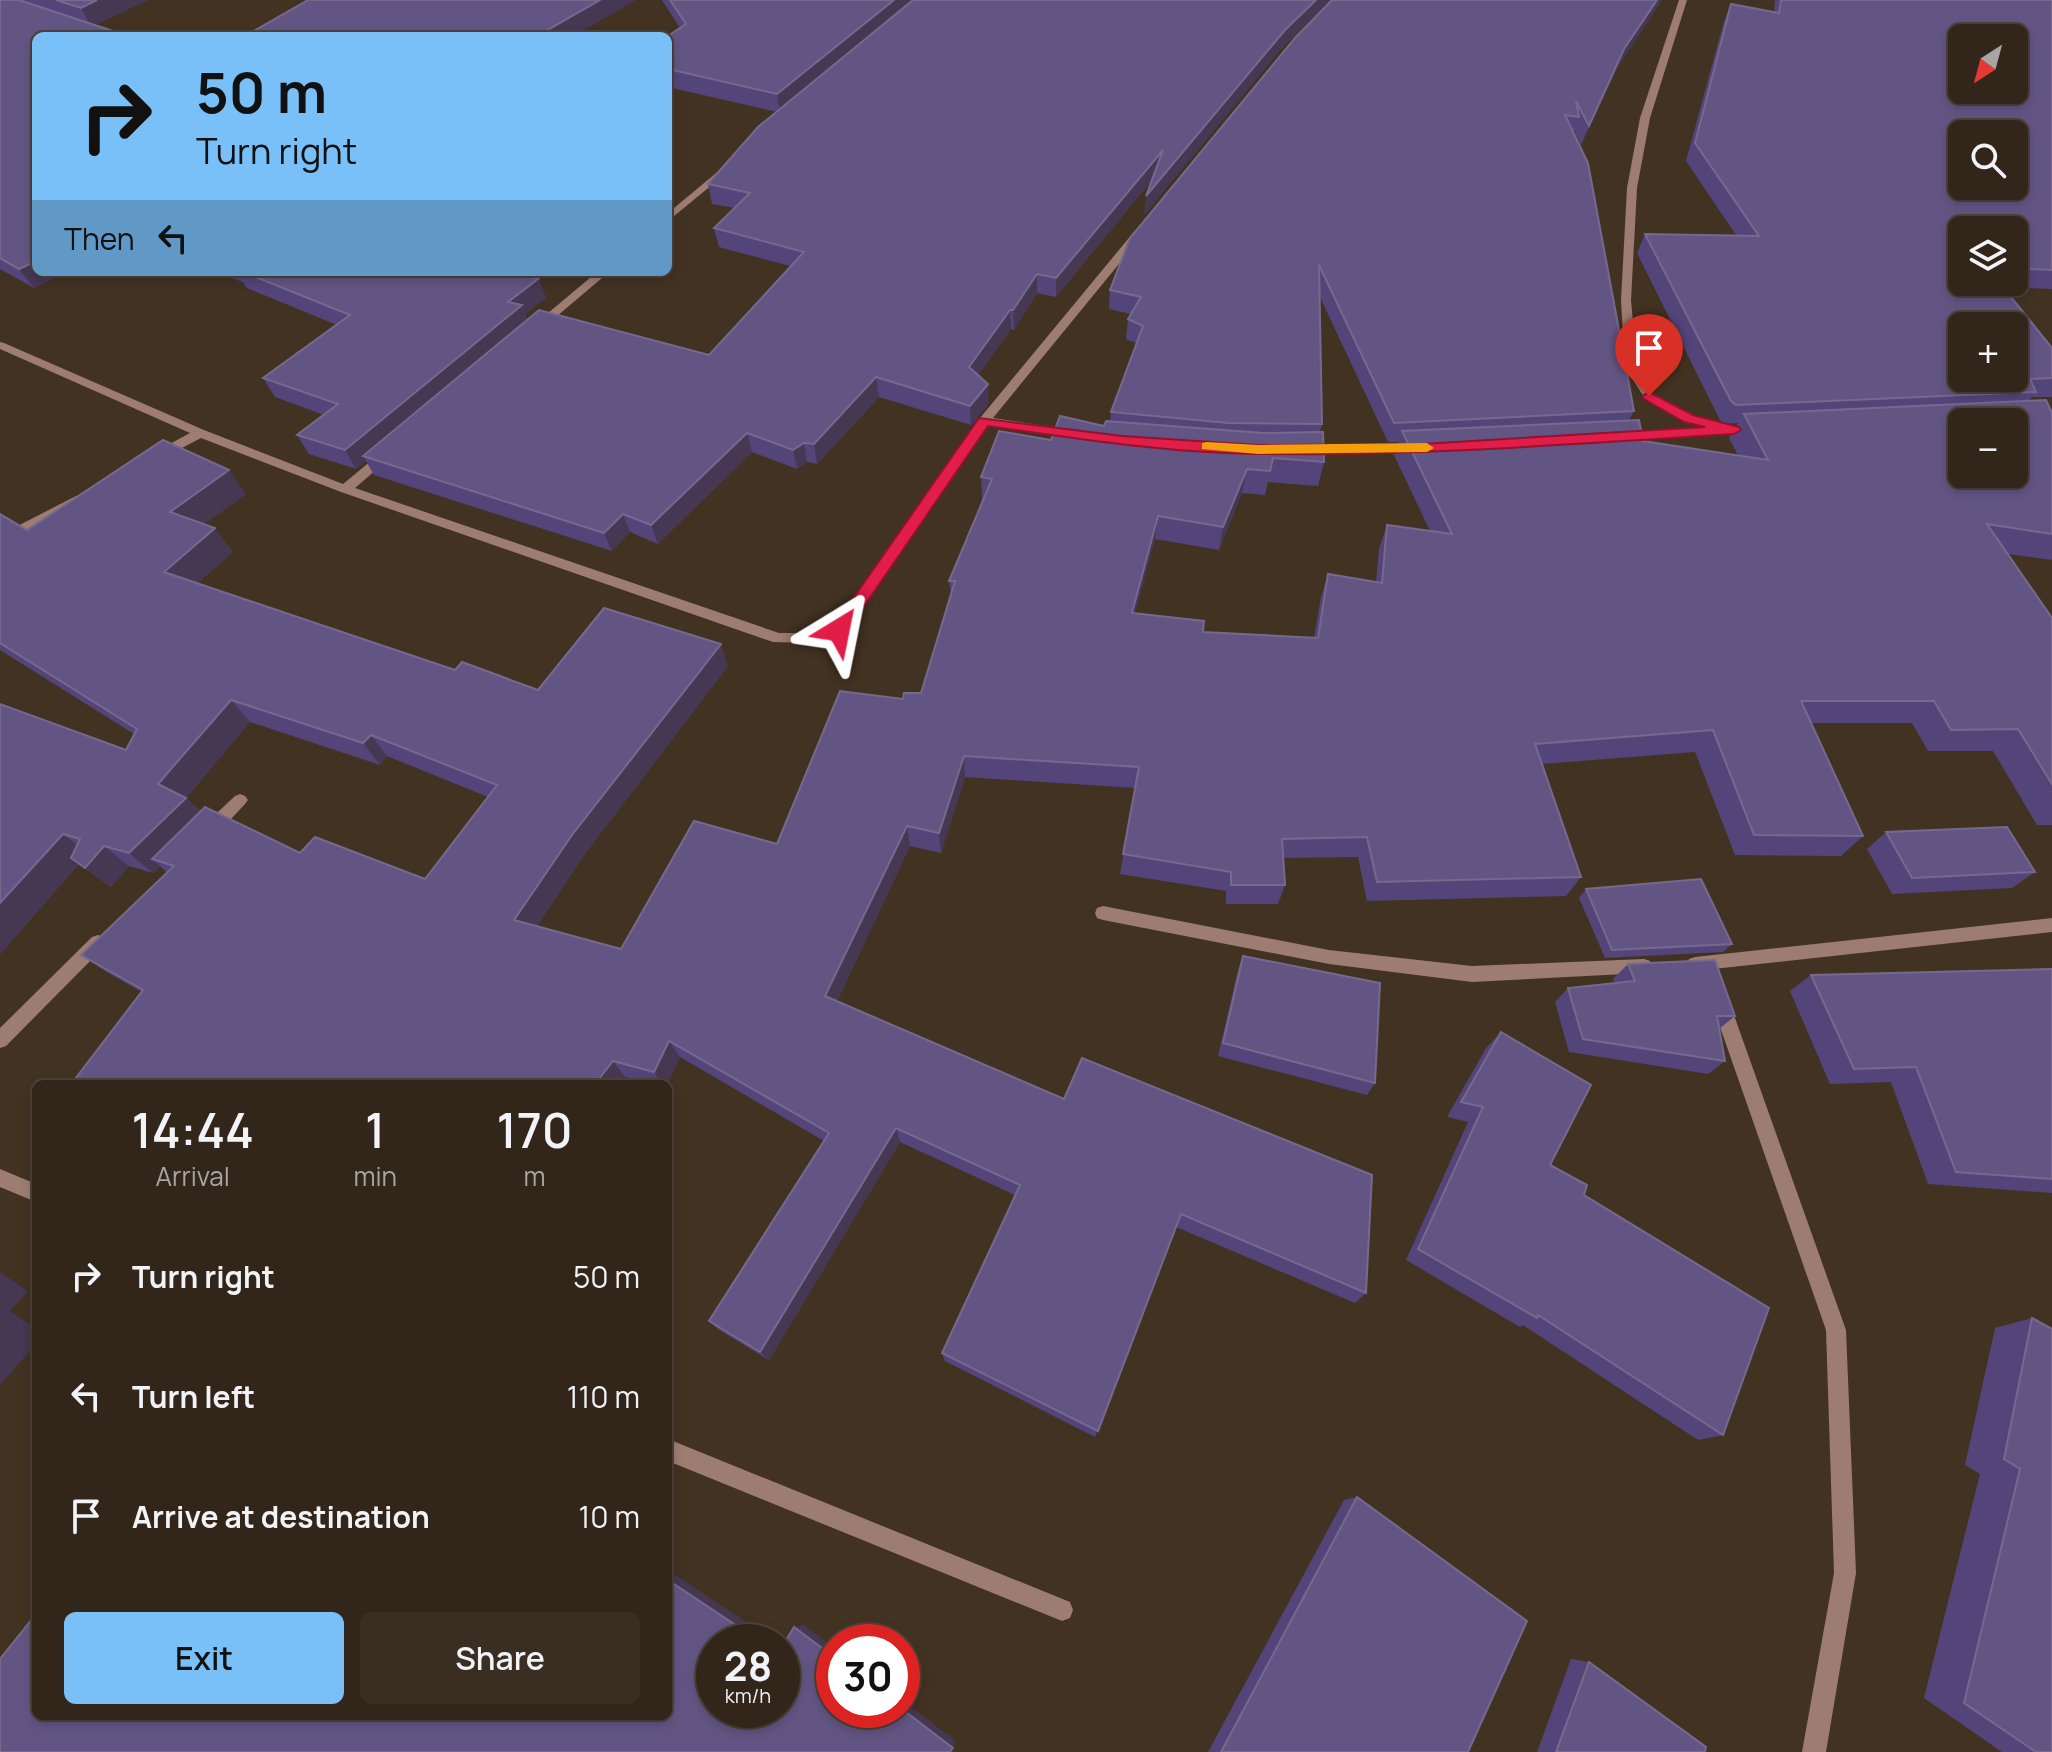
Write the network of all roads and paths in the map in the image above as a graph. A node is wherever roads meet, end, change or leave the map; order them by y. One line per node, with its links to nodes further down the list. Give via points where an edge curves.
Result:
1 (1683, 0): 12 (street, via 1645,118 1632,188 1626,300 1631,367 1649,396 1688,419)
2 (734, 163): 4 (street)
3 (672, 203): 4 (street)
4 (683, 206): 5 (street)
5 (672, 215)
6 (1142, 229): 10 (street)
7 (599, 276): 8 (street)
8 (533, 331)
9 (0, 345): 13 (street)
10 (984, 421): 14 (street); 20 (street, via 839,630 809,638 778,638)
11 (1766, 428): 12 (street)
12 (1734, 430): 15 (street)
13 (200, 433): 19 (street); 20 (street)
14 (1091, 436)
15 (1609, 437)
16 (1437, 447): 18 (street)
17 (392, 449): 20 (street)
18 (1287, 449)
19 (147, 461)
20 (345, 489)
21 (93, 490): 22 (street)
22 (0, 541)
23 (240, 800): 24 (street)
24 (196, 843)
25 (1103, 913): 28 (street, via 1329,957 1472,974)
26 (2052, 925): 28 (street)
27 (109, 931): 29 (street)
28 (1707, 964): 34 (street, via 1836,1330 1845,1573)
29 (0, 1040)
30 (0, 1178): 31 (street)
31 (32, 1191)
32 (672, 1452): 33 (street)
33 (1062, 1610)
34 (1814, 1752)

